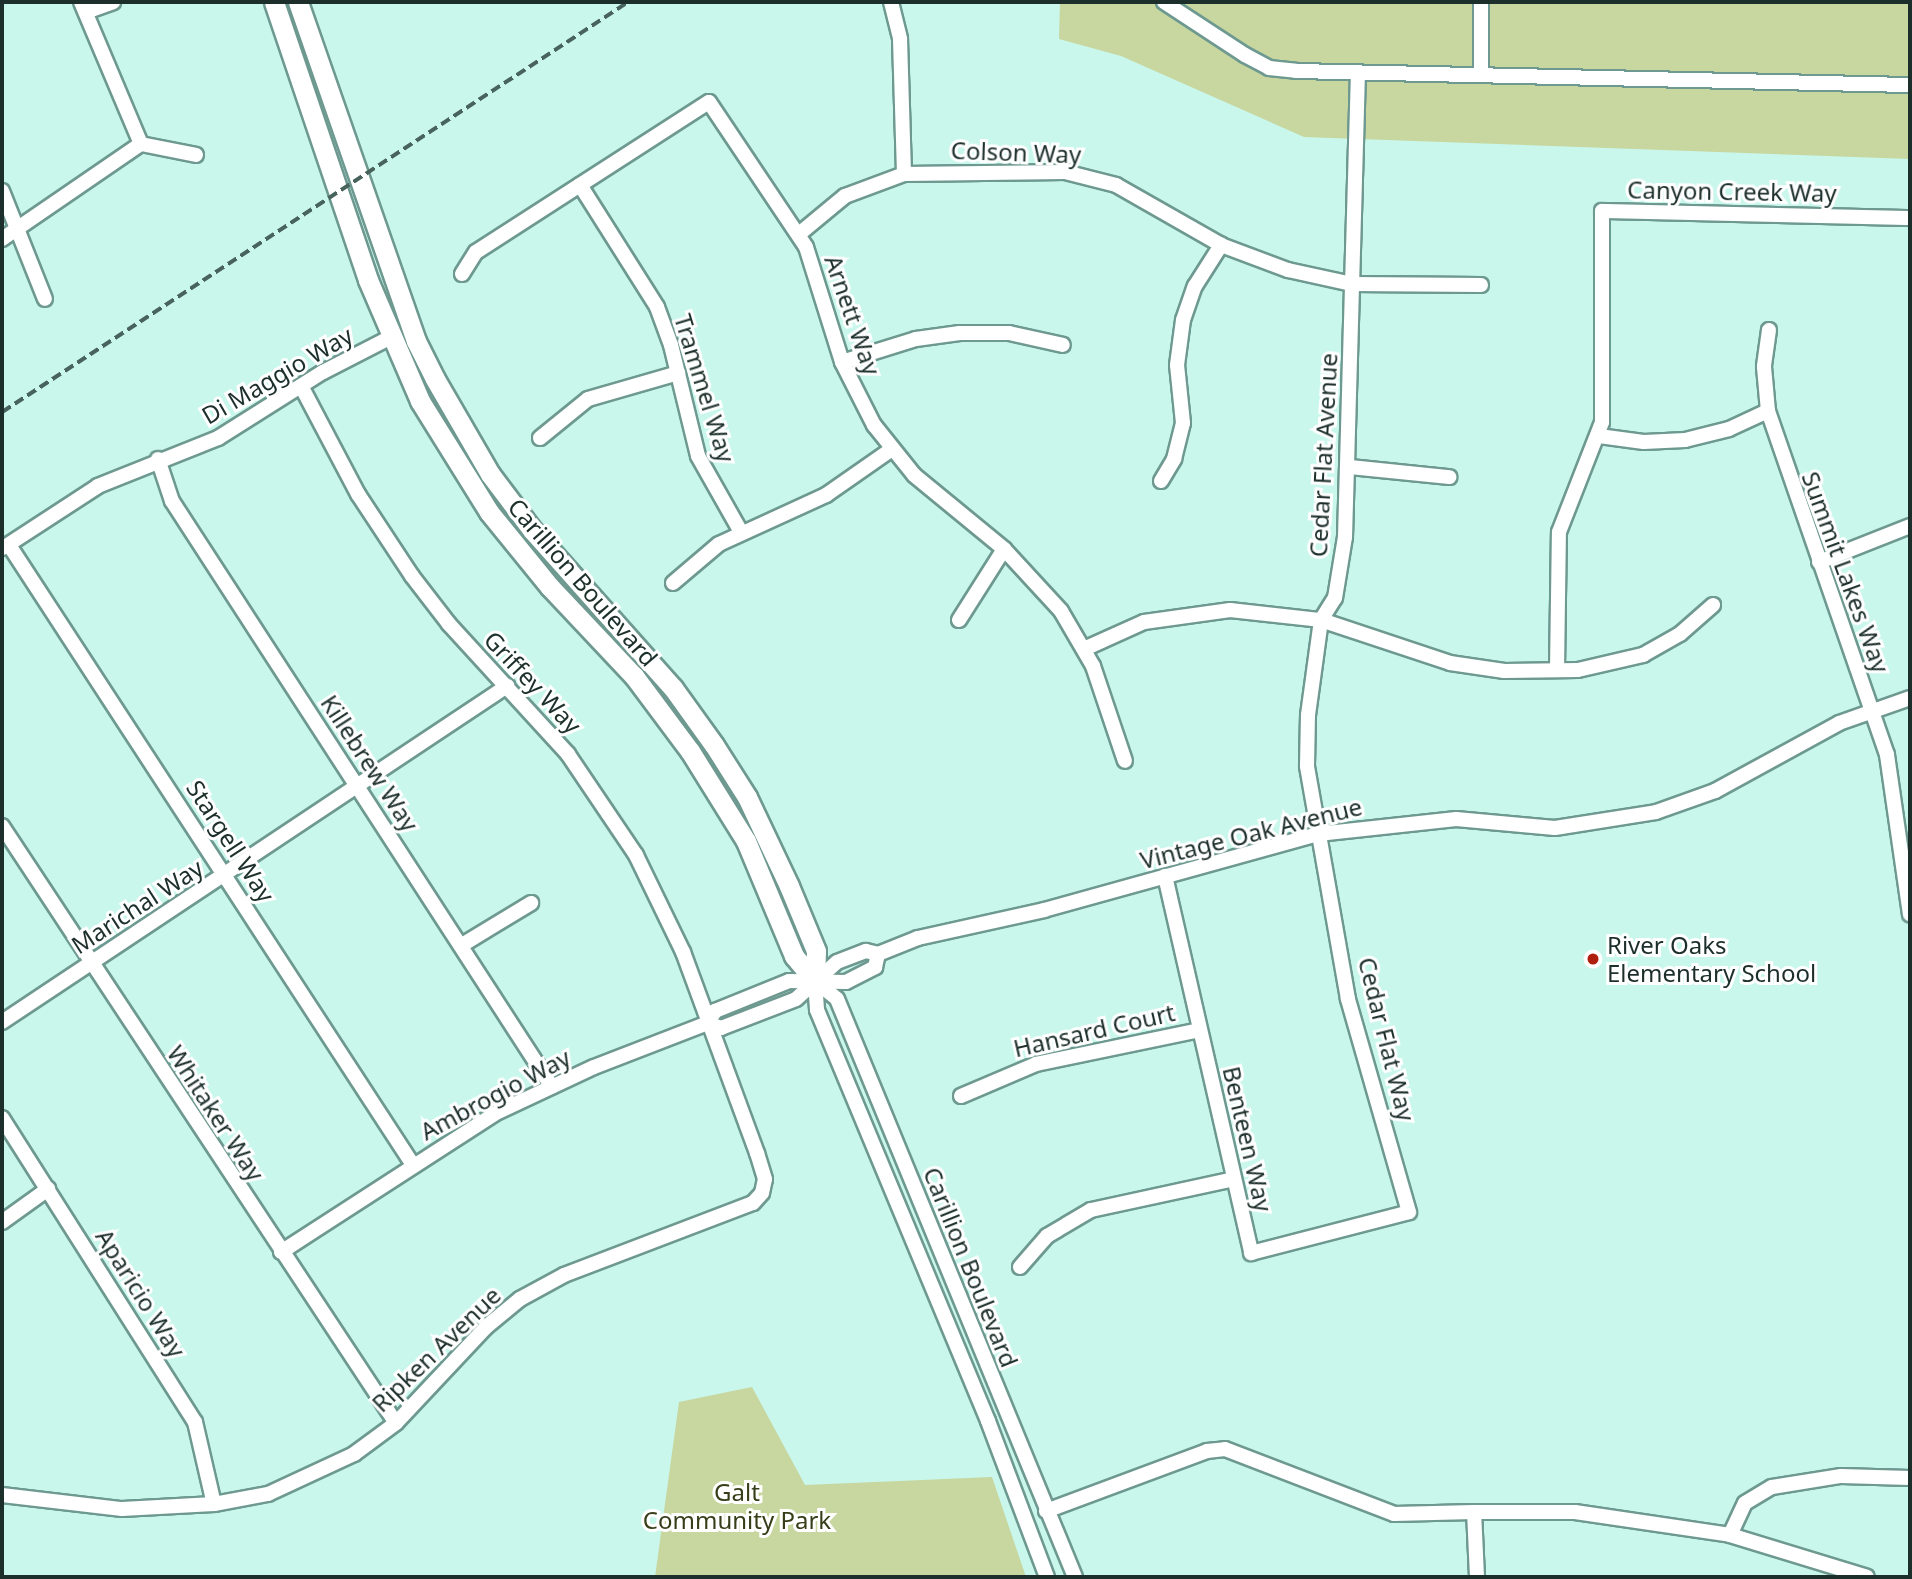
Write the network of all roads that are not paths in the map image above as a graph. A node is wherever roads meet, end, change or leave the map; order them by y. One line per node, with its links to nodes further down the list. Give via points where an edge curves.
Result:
1 (113, 2): 7 (street)
2 (274, 2): 26 (street, Carillion Boulevard)
3 (298, 2): 65 (street, Carillion Boulevard, via 416,341 435,379 490,474 533,531 673,688 747,797 816,951)
4 (891, 2): 13 (street, via 900,39)
5 (1164, 2): 8 (street, via 1269,68)
6 (1481, 2): 9 (street)
7 (83, 7): 11 (street)
8 (1358, 73): 9 (street); 22 (street, Cedar Flat Avenue)
9 (1481, 75): 10 (street)
10 (1910, 85)
11 (141, 144): 12 (street); 17 (street)
12 (196, 155)
13 (904, 174): 18 (street, Colson Way, via 845,196); 20 (street, Colson Way, via 1041,171 1087,176 1144,197)
14 (580, 186): 18 (street, Arnett Way, via 709,102); 21 (street, via 476,253); 29 (street, Trammel Way, via 648,289 665,326)
15 (2, 191): 17 (street)
16 (1910, 218): 32 (street, Canyon Creek Way, via 1602,211 1603,408)
17 (16, 229): 19 (street); 24 (street)
18 (799, 234): 28 (street, Arnett Way, via 816,271)
19 (2, 239)
20 (1221, 245): 22 (street, Colson Way, via 1288,270); 38 (street, via 1195,286 1183,320 1177,365 1183,423 1174,459)
21 (462, 274)
22 (1352, 284): 23 (street, Colson Way); 36 (street, Cedar Flat Avenue)
23 (1481, 285)
24 (44, 299)
25 (1769, 330): 31 (street, Summit Lakes Way, via 1764,367)
26 (391, 337): 30 (street, Di Maggio Way); 65 (street, Carillion Boulevard, via 436,429 489,512 550,587 634,676 690,751 746,841 794,956)
27 (1063, 345): 28 (street, via 1009,333 960,332 916,339)
28 (842, 362): 34 (street, Arnett Way, via 864,409)
29 (678, 373): 33 (street, via 588,399); 40 (street, Trammel Way, via 698,456)
30 (301, 386): 35 (street, Di Maggio Way, via 218,438); 50 (street, Griffey Way, via 385,537 449,624)
31 (1768, 411): 32 (street, via 1729,429 1685,440 1644,442); 43 (street, Summit Lakes Way)
32 (1599, 436): 49 (street, Canyon Creek Way, via 1568,500 1559,532)
33 (540, 438)
34 (892, 449): 40 (street, via 826,495); 42 (street, Arnett Way, via 936,497)
35 (158, 459): 41 (street, Di Maggio Way, via 98,486); 54 (street, Killebrew Way, via 173,501)
36 (1349, 467): 37 (street); 47 (street, Cedar Flat Avenue, via 1335,598)
37 (1450, 477)
38 (1161, 481)
39 (1910, 526): 43 (street)
40 (741, 532): 44 (street)
41 (5, 547): 58 (street, Stargell Way)
42 (1004, 549): 46 (street); 48 (street, Arnett Way, via 1049,595)
43 (1819, 562): 52 (street, Summit Lakes Way)
44 (673, 583)
45 (1713, 605): 49 (street, via 1680,634 1643,654 1603,667)
46 (959, 620)
47 (1321, 620): 48 (street, via 1202,610 1143,622); 49 (street, via 1450,663 1504,671); 56 (street, Cedar Flat Avenue, via 1307,741)
48 (1084, 649): 53 (street, Arnett Way)
49 (1556, 670)
50 (507, 686): 54 (street, Marichal Way); 67 (street, Griffey Way, via 568,754 636,855 683,952)
51 (1910, 698): 52 (street, Vintage Oak Avenue)
52 (1871, 710): 56 (street, Vintage Oak Avenue, via 1715,791 1630,818 1555,828 1428,820); 57 (street, Summit Lakes Way, via 1891,775)
53 (1125, 761)
54 (358, 788): 58 (street, Marichal Way); 62 (street, Killebrew Way)
55 (2, 826): 64 (street, Whitaker Way)
56 (1318, 834): 59 (street, Vintage Oak Avenue); 75 (street, Cedar Flat Way, via 1338,920 1348,999)
57 (1905, 853): 61 (street, Summit Lakes Way)
58 (226, 875): 64 (street, Marichal Way); 72 (street, Stargell Way)
59 (1165, 876): 63 (street, Vintage Oak Avenue, via 1044,910 918,938); 68 (street, Benteen Way)
60 (531, 903): 62 (street)
61 (1910, 914)
62 (462, 945): 69 (street, Killebrew Way)
63 (878, 954): 65 (street, Vintage Oak Avenue, via 866,951 837,962); 65 (street, Vintage Oak Avenue, via 875,967 846,982)
64 (90, 964): 66 (street, Marichal Way); 77 (street, Whitaker Way)
65 (815, 981): 67 (street, Ambrogio Way, via 789,981 715,1011); 83 (street, Carillion Boulevard, via 836,999); 86 (street, Carillion Boulevard, via 817,1010 984,1411)
66 (2, 1021)
67 (708, 1023): 69 (street, Ambrogio Way); 79 (street, Ripken Avenue, via 757,1153 765,1179 762,1193 752,1203 564,1275 520,1300 486,1327)
68 (1200, 1030): 70 (street, Hansard Court, via 1036,1063); 73 (street, Benteen Way)
69 (552, 1087): 72 (street, Ambrogio Way, via 494,1114)
70 (961, 1096)
71 (2, 1118): 74 (street, Aparicio Way)
72 (413, 1165): 77 (street, Ambrogio Way)
73 (1234, 1179): 75 (street, Benteen Way, via 1251,1253); 78 (street, via 1091,1210 1047,1236)
74 (48, 1189): 76 (street); 82 (street, Aparicio Way, via 195,1422)
75 (1409, 1212)
76 (2, 1222)
77 (281, 1252): 79 (street, Whitaker Way)
78 (1020, 1267)
79 (396, 1423): 82 (street, Ripken Avenue, via 354,1454 307,1477 268,1494)
80 (1910, 1478): 85 (street, via 1840,1476 1772,1487 1745,1503)
81 (2, 1495): 82 (street, Ripken Avenue, via 122,1509)
82 (214, 1504)
83 (1046, 1511): 84 (street, via 1207,1451 1225,1449 1383,1511); 87 (street, Carillion Boulevard)
84 (1474, 1512): 85 (street, via 1574,1512); 88 (street)
85 (1730, 1535): 89 (street)
86 (1047, 1577)
87 (1075, 1577)
88 (1477, 1577)
89 (1867, 1577)

